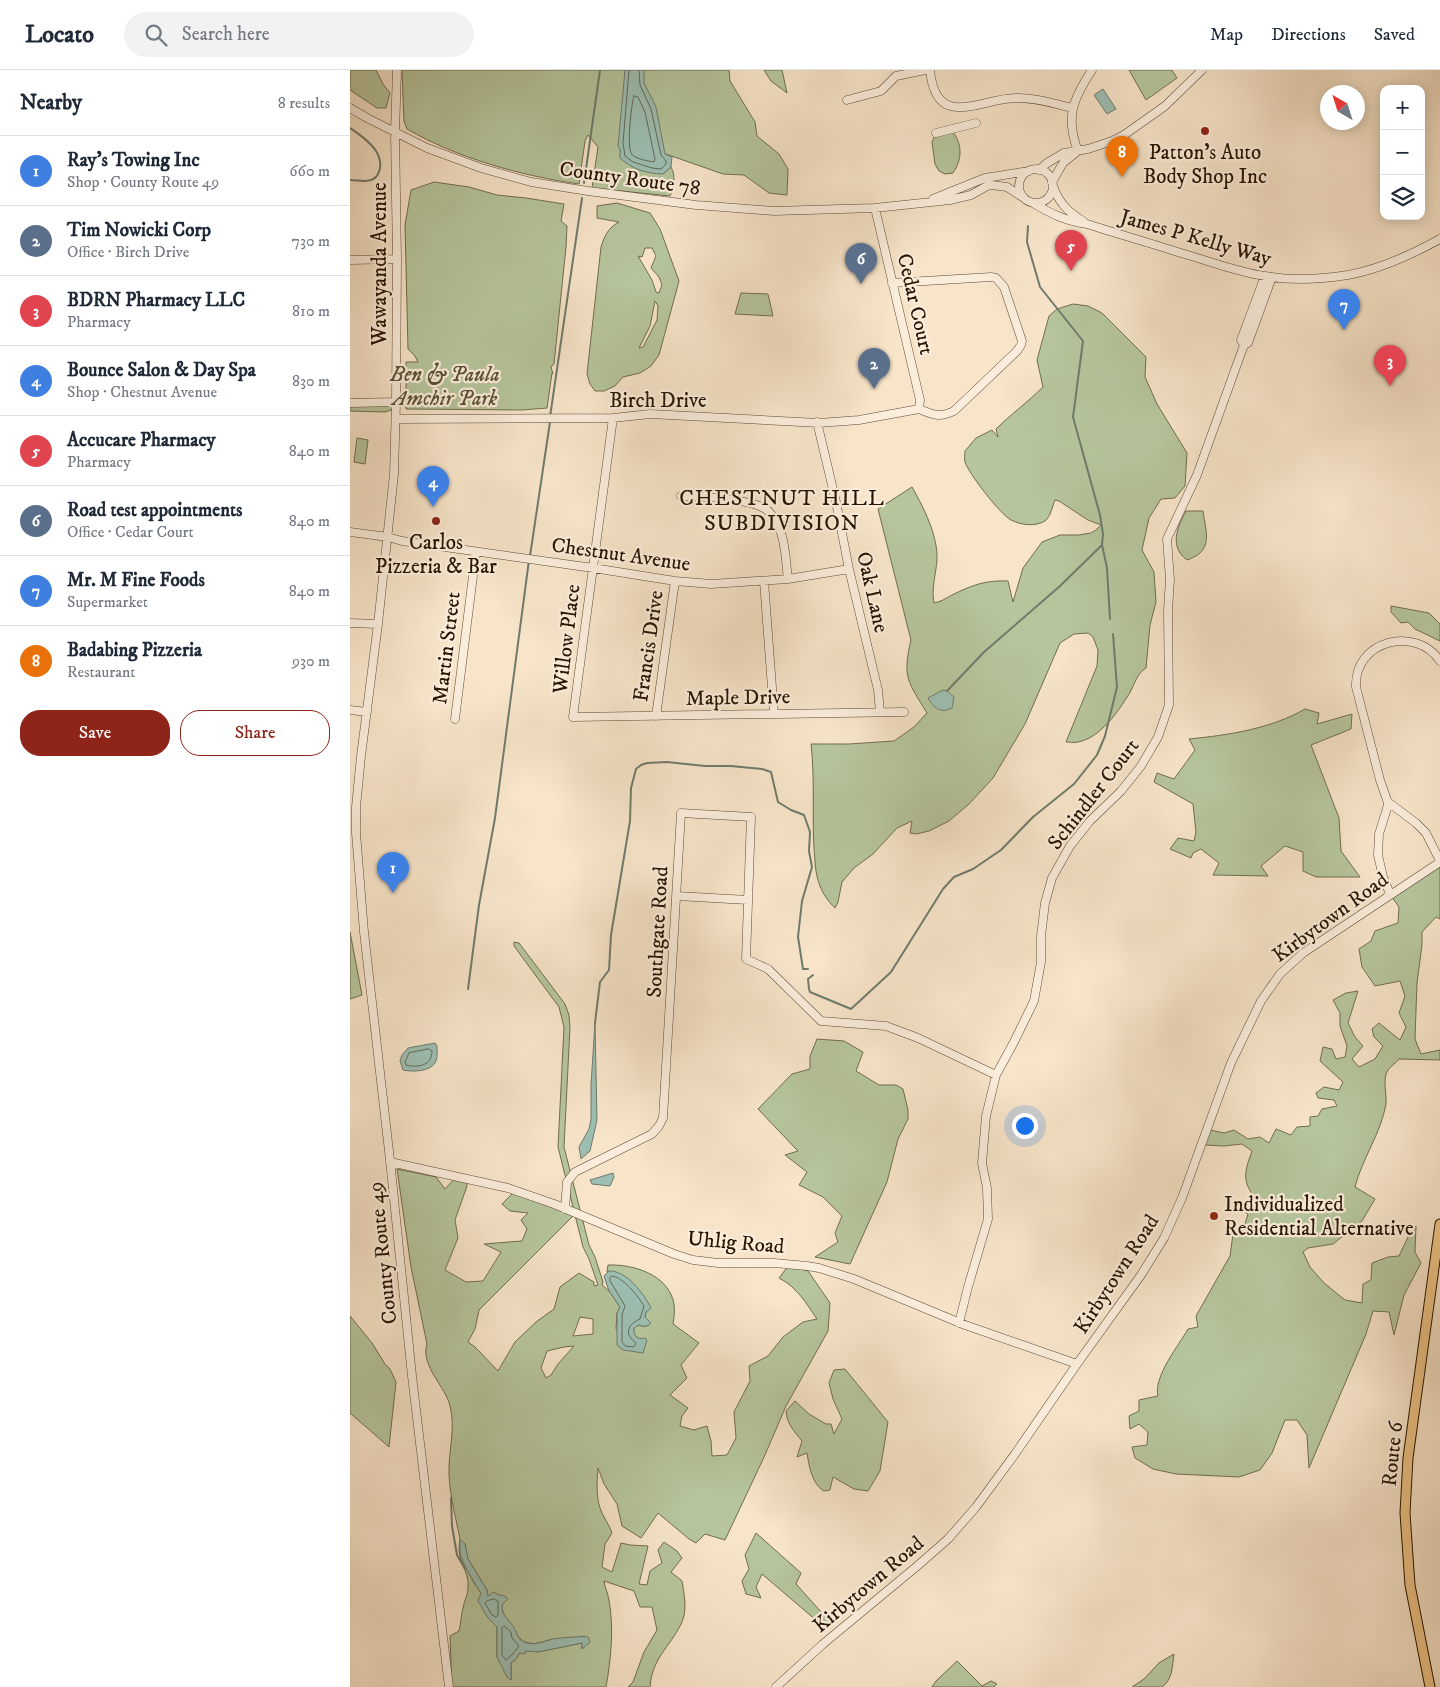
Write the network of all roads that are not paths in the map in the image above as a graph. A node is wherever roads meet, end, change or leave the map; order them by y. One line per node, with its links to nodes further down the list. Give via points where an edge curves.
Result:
1 (397, 70): 10 (street, Wawayanda Avenue)
2 (925, 70): 6 (street, via 896,76 880,91)
3 (930, 70): 8 (street, via 938,96 956,108 1027,97)
4 (1092, 70): 8 (street)
5 (1202, 70): 12 (street, via 1145,121 1112,141)
6 (847, 100)
7 (350, 108): 10 (street, County Route 78)
8 (1073, 108): 12 (street, via 1072,136)
9 (976, 123): 11 (street)
10 (395, 132): 19 (street, County Route 78, via 481,168 531,182 735,209); 22 (street, Wawayanda Avenue)
11 (936, 133)
12 (1078, 151): 13 (street, via 1064,153); 15 (street, via 1063,164)
13 (1039, 170): 14 (street); 15 (street, via 1048,174)
14 (1029, 171): 16 (street, via 1020,183); 17 (street, County Route 78, via 985,178)
15 (1053, 184): 18 (street, via 1047,199); 20 (street, James P Kelly Way, via 1066,210)
16 (1024, 198): 17 (street, County Route 78, via 1007,188 992,185 964,197); 18 (street)
17 (921, 202): 19 (street, County Route 78)
18 (1033, 203): 20 (street, James P Kelly Way, via 1068,221)
19 (875, 208): 25 (street, Cedar Court)
20 (1087, 224): 24 (street, James P Kelly Way)
21 (1440, 239): 24 (street, James P Kelly Way, via 1408,256 1349,275)
22 (397, 258): 23 (street); 26 (street, Wawayanda Avenue)
23 (350, 260)
24 (1269, 277): 58 (street, Schindler Court, via 1248,343 1244,345 1197,475 1166,539 1170,579 1169,705 1158,738 1121,791 1070,846 1052,878 1045,904 1041,962 1034,1001)
25 (892, 283): 28 (street, Cedar Court, via 920,400); 28 (street, via 996,278 1004,287 1022,341 1017,351 954,411 944,416)
26 (396, 402): 27 (street); 30 (street, Wawayanda Avenue)
27 (350, 403)
28 (919, 409): 31 (street, Birch Drive, via 859,420)
29 (613, 418): 30 (street, Birch Drive); 31 (street, Birch Drive, via 650,414); 36 (street, Willow Place)
30 (396, 419): 34 (street, Wawayanda Avenue)
31 (817, 422): 37 (street, Oak Lane)
32 (681, 496): 38 (street, via 711,497 757,505 767,510 782,535)
33 (350, 532): 34 (street, Chestnut Avenue)
34 (388, 537): 35 (street, Chestnut Avenue); 42 (street, Wawayanda Avenue)
35 (476, 552): 36 (street, Chestnut Avenue); 51 (street, Martin Street)
36 (592, 568): 39 (street, Chestnut Avenue); 50 (street, Willow Place)
37 (849, 569): 38 (street, Chestnut Avenue); 46 (street, Oak Lane, via 878,690)
38 (788, 578): 40 (street, Chestnut Avenue)
39 (675, 581): 40 (street, Chestnut Avenue, via 712,584); 49 (street, Francis Drive)
40 (764, 581): 48 (street)
41 (350, 623): 42 (street)
42 (378, 624): 45 (street, Wawayanda Avenue)
43 (1440, 661): 53 (street, via 1432,650 1424,646 1398,642 1371,650 1359,666 1356,687)
44 (350, 710): 45 (street)
45 (366, 712): 52 (street, Wawayanda Avenue)
46 (880, 712): 47 (street, Maple Drive); 48 (street, Maple Drive)
47 (904, 712)
48 (774, 714): 49 (street, Maple Drive)
49 (656, 716): 50 (street, Maple Drive)
50 (573, 717)
51 (455, 719)
52 (361, 756): 59 (street, County Route 49, via 356,807 358,864)
53 (1388, 802): 54 (street, via 1426,833); 55 (street, via 1378,846 1378,862)
54 (1440, 862): 55 (street, Kirbytown Road)
55 (1390, 894): 63 (street, Kirbytown Road, via 1302,953 1273,983 1231,1064 1167,1233)
56 (677, 896): 57 (street); 57 (street, Southgate Road, via 682,813 750,817); 60 (street, Southgate Road, via 663,1118 652,1134 575,1172 567,1182)
57 (748, 900): 58 (street, Southgate Road, via 746,959 768,969 822,1020 886,1026)
58 (996, 1075): 62 (street, Schindler Court, via 983,1140 988,1219)
59 (390, 1162): 60 (street, Uhlig Road, via 508,1188); 64 (street, County Route 49)
60 (566, 1209): 62 (street, Uhlig Road, via 693,1260 819,1268)
61 (1440, 1224): 66 (main road, Route 6, via 1408,1458 1405,1513 1410,1585)
62 (960, 1323): 63 (street, Uhlig Road)
63 (1077, 1364): 65 (street, Kirbytown Road, via 990,1490 958,1528)
64 (449, 1687)
65 (776, 1687)
66 (1430, 1687)

